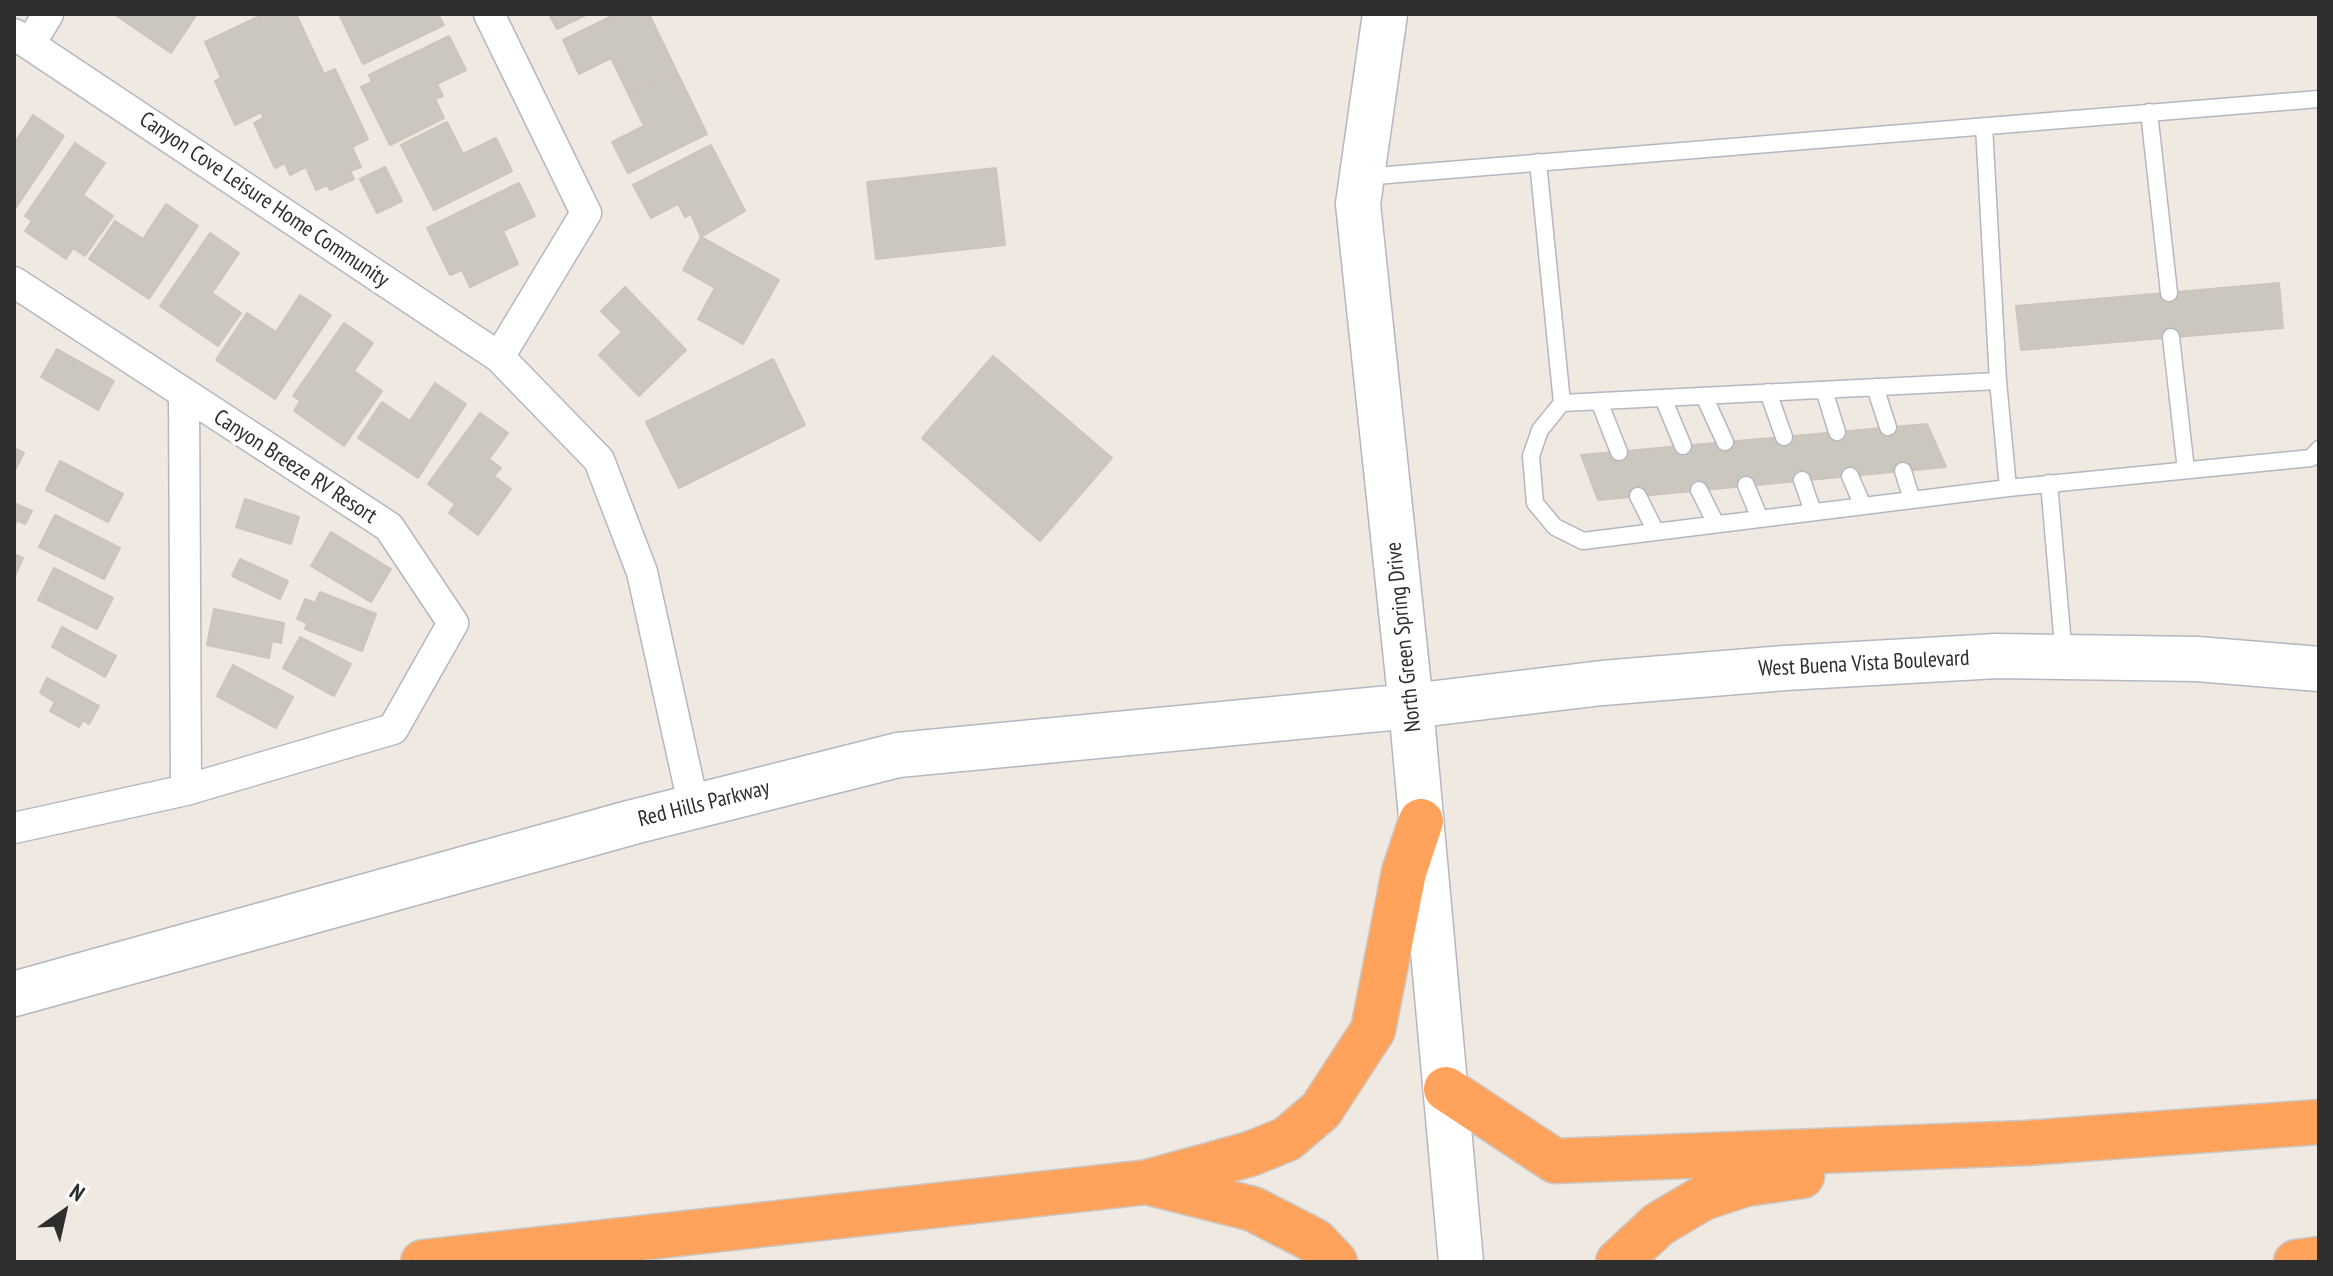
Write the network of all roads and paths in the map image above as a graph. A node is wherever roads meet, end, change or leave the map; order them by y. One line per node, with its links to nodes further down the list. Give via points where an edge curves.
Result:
1 (48, 14): 4 (street, Canyon Cove Leisure Home Community)
2 (489, 14): 13 (street, via 586,213)
3 (1385, 14): 9 (main road, North Green Spring Drive)
4 (22, 39): 13 (street, Canyon Cove Leisure Home Community)
5 (2319, 99): 6 (lane)
6 (2149, 112): 7 (lane); 11 (lane)
7 (1984, 126): 8 (lane); 14 (lane)
8 (1538, 162): 9 (lane); 22 (lane)
9 (1362, 177): 47 (main road, North Green Spring Drive, via 1360,219)
10 (14, 282): 18 (street, Canyon Breeze RV Resort)
11 (2169, 293)
12 (2171, 337): 30 (lane)
13 (499, 357): 49 (street, Canyon Cove Leisure Home Community, via 599,460 642,572)
14 (1998, 381): 15 (lane); 36 (lane)
15 (1875, 387): 16 (lane); 23 (lane)
16 (1824, 390): 17 (lane); 24 (lane)
17 (1768, 392): 19 (lane); 25 (lane)
18 (184, 396): 48 (street, Canyon Breeze RV Resort); 48 (street, Canyon Breeze RV Resort, via 389,527 453,623 393,729)
19 (1704, 396): 20 (lane); 26 (lane)
20 (1663, 398): 21 (lane); 27 (lane)
21 (1599, 401): 22 (lane); 29 (lane)
22 (1562, 403): 44 (lane, via 1540,430 1531,456 1535,503 1555,527 1583,541)
23 (1888, 427)
24 (1837, 432)
25 (1784, 437)
26 (1725, 442)
27 (1683, 446)
28 (2319, 449): 30 (lane, via 2311,458)
29 (1619, 452)
30 (2186, 470): 34 (lane)
31 (1903, 471): 39 (lane)
32 (1850, 476): 40 (lane)
33 (1802, 480): 41 (lane)
34 (2049, 483): 36 (lane); 45 (lane)
35 (1746, 485): 42 (lane)
36 (2008, 488): 39 (lane)
37 (1699, 490): 43 (lane)
38 (1638, 496): 44 (lane)
39 (1912, 500): 40 (lane)
40 (1863, 506): 41 (lane)
41 (1813, 512): 42 (lane)
42 (1760, 519): 43 (lane)
43 (1716, 524): 44 (lane)
44 (1656, 532)
45 (2064, 657): 46 (main road, West Buena Vista Boulevard, via 2197,659); 47 (main road, West Buena Vista Boulevard, via 1997,656 1690,675)
46 (2319, 669)
47 (1411, 706): 49 (main road, Red Hills Parkway, via 898,755); 50 (main road, North Green Spring Drive)
48 (186, 790): 51 (street, Canyon Breeze RV Resort)
49 (694, 808): 52 (main road, Red Hills Parkway)
50 (1421, 821): 53 (main road, North Green Spring Drive); 56 (highway, via 1404,872 1373,1030 1321,1110 1287,1139)
51 (14, 828)
52 (14, 994)
53 (1446, 1089): 55 (highway, via 1555,1161); 60 (main road, North Green Spring Drive)
54 (2319, 1122): 55 (highway)
55 (2026, 1143): 61 (highway, via 1746,1184 1703,1198 1659,1224)
56 (1148, 1182): 58 (highway); 59 (highway, via 1253,1209 1315,1241)
57 (2319, 1259): 62 (highway)
58 (423, 1262)
59 (1335, 1262)
60 (1461, 1262)
61 (1618, 1262)
62 (2296, 1262)

